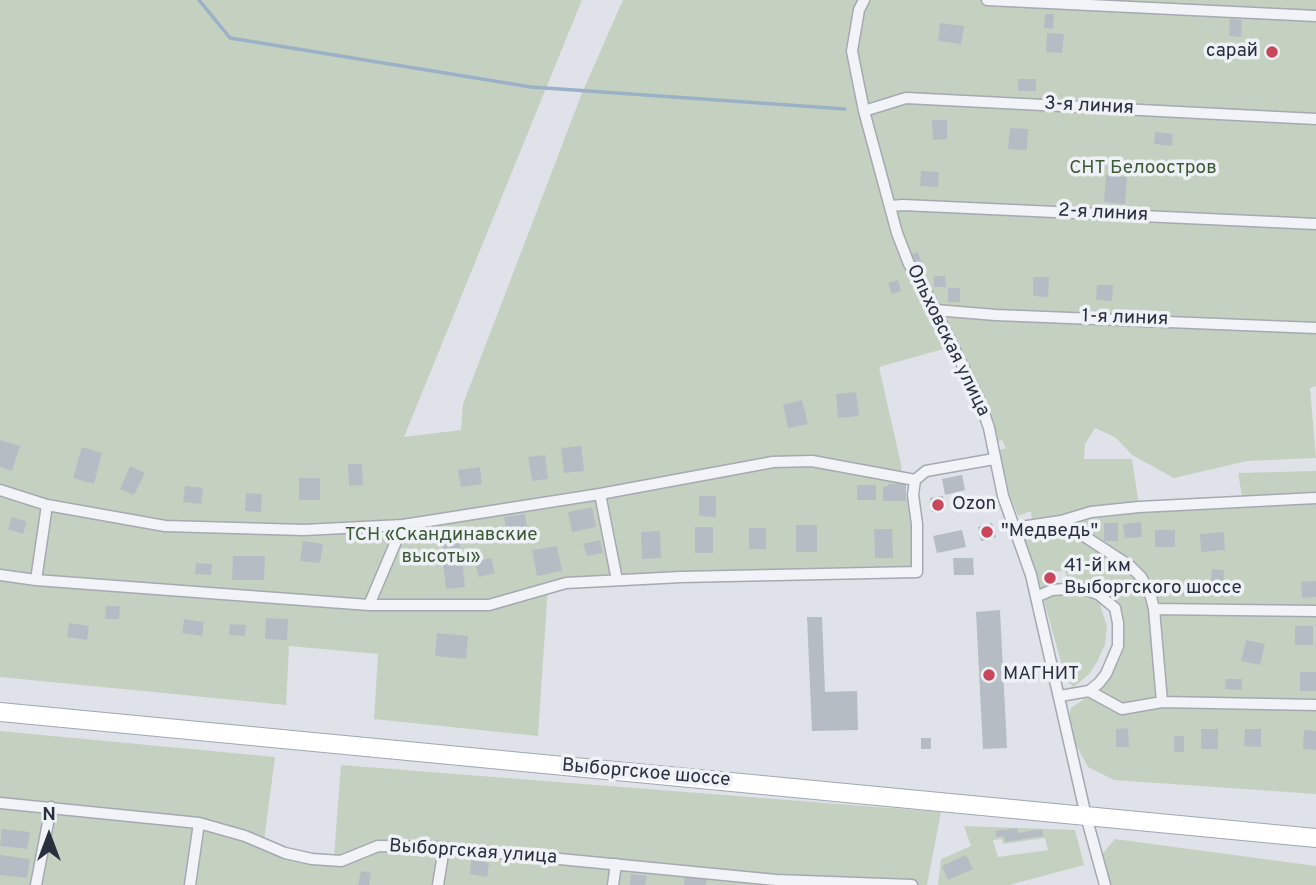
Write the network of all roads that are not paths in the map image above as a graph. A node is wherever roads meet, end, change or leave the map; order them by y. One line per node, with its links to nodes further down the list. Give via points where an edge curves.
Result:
1 (864, 0): 4 (street, Ольховская улица, via 852,51)
2 (987, 0): 3 (street)
3 (1316, 16)
4 (863, 111): 5 (street, 3-я линия, via 906,98); 6 (street, Ольховская улица)
5 (1316, 119)
6 (890, 206): 7 (street, 2-я линия); 8 (street, Ольховская улица, via 909,264)
7 (1316, 224)
8 (935, 310): 9 (street, 1-я линия); 10 (street, Ольховская улица, via 979,399)
9 (1316, 328)
10 (995, 459): 11 (street, via 926,471); 18 (street, Ольховская улица)
11 (915, 480): 13 (street, via 812,461 773,462); 21 (street, via 917,572)
12 (0, 490): 15 (street)
13 (600, 494): 17 (street); 21 (street)
14 (1316, 498): 16 (street, via 1139,507 1091,512)
15 (47, 505): 17 (street, via 164,526 304,530); 20 (street)
16 (1061, 521): 18 (street); 24 (street, via 1130,566 1150,593)
17 (403, 525): 23 (street)
18 (1014, 528): 22 (street, Ольховская улица)
19 (0, 575): 20 (street)
20 (36, 580): 23 (street)
21 (617, 580): 23 (street, via 566,583 489,605)
22 (1036, 597): 26 (street, via 1052,590 1081,588 1115,608 1118,646 1106,674); 27 (street, Ольховская улица)
23 (369, 605)
24 (1154, 609): 25 (street); 28 (street)
25 (1316, 611)
26 (1089, 691): 27 (street); 28 (street, via 1122,709)
27 (1060, 696): 33 (street, Ольховская улица)
28 (1162, 702): 29 (street)
29 (1316, 705)
30 (0, 712): 33 (main road, Выборгское шоссе)
31 (0, 803): 32 (street, Выборгская улица)
32 (51, 807): 34 (street, Выборгская улица); 39 (street)
33 (1086, 816): 35 (main road, Выборгское шоссе); 44 (street, Ольховская улица)
34 (199, 823): 36 (street, Выборгская улица, via 312,859 341,861 378,846); 40 (street)
35 (1316, 837)
36 (444, 848): 37 (street, Выборгская улица); 41 (street)
37 (616, 864): 38 (street, Выборгская улица); 42 (street)
38 (787, 883): 43 (street, Выборгская улица)
39 (36, 885)
40 (190, 885)
41 (438, 885)
42 (613, 885)
43 (912, 885)
44 (1105, 885)

